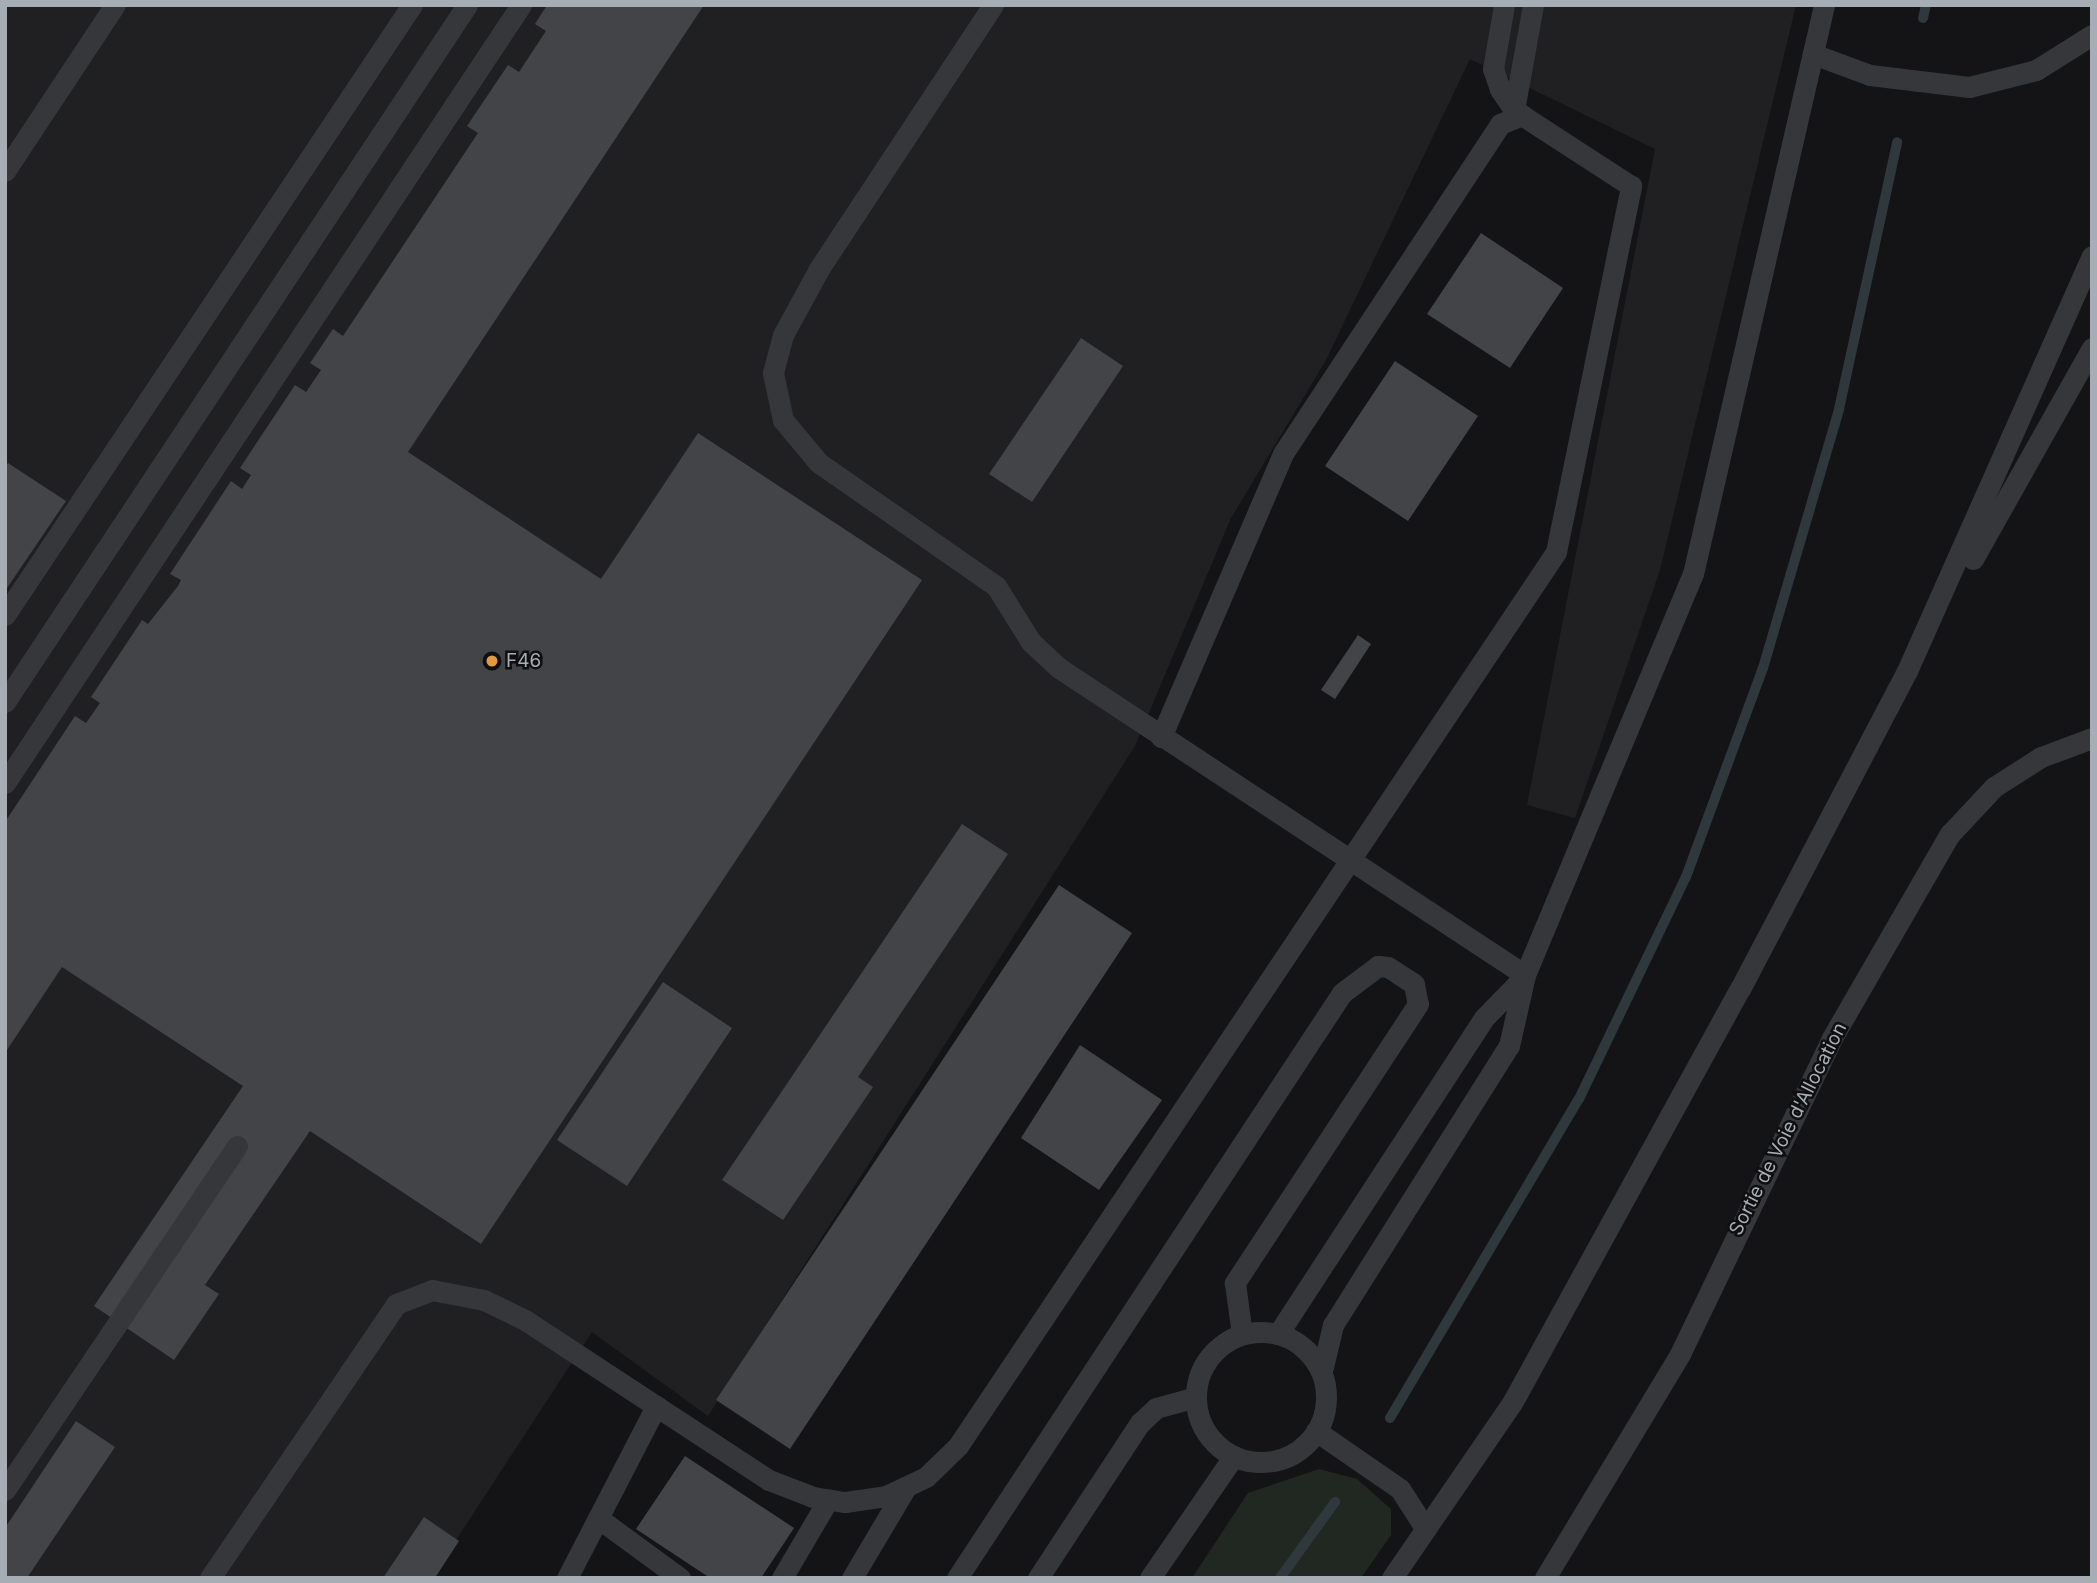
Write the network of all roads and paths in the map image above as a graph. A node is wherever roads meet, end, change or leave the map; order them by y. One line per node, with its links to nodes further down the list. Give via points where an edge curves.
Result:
1 (116, 5): 12 (lane)
2 (412, 5): 15 (lane)
3 (467, 5): 17 (lane)
4 (521, 5): 20 (lane)
5 (993, 5): 18 (lane, via 801,300 777,353 776,400 793,435 819,463 981,573 1045,656)
6 (1504, 5): 11 (lane, via 1493,69)
7 (1534, 5): 11 (lane)
8 (1824, 5): 10 (lane)
9 (2092, 35): 10 (lane, via 2063,57 2001,84 1937,85 1870,75)
10 (1813, 54): 22 (lane, via 1693,574)
11 (1518, 112): 18 (lane, via 1500,124 1284,452); 21 (lane, via 1631,186 1567,515 1539,582)
12 (5, 171)
13 (2092, 256): 16 (lane)
14 (2092, 348): 16 (lane)
15 (5, 615)
16 (1908, 671): 35 (lane, via 1513,1403)
17 (5, 702)
18 (1161, 737): 21 (lane)
19 (2092, 738): 45 (lane, Sortie de Voie d'Allocation, via 2040,757 1994,787 1950,834 1832,1038 1680,1354)
20 (5, 783)
21 (1349, 860): 22 (lane); 31 (lane, via 969,1432 945,1461)
22 (1525, 975): 24 (lane, via 1483,1018); 26 (lane, via 1509,1046 1333,1325)
23 (237, 1146): 32 (lane)
24 (1278, 1334): 25 (lane); 26 (lane, via 1311,1353)
25 (1242, 1335): 27 (lane, via 1204,1365); 41 (lane, via 1235,1283 1418,1004 1414,984 1388,967 1378,966 1342,993)
26 (1322, 1371): 29 (lane, via 1325,1413)
27 (1196, 1397): 30 (lane, via 1206,1432); 42 (lane, via 1156,1408 1140,1423)
28 (656, 1406): 33 (lane, via 769,1480); 34 (lane); 36 (lane, via 503,1308 446,1290 408,1297 361,1351)
29 (1316, 1432): 30 (lane, via 1288,1456 1251,1461); 35 (lane, via 1400,1489)
30 (1234, 1456): 43 (lane)
31 (906, 1487): 33 (lane, via 863,1501); 40 (lane)
32 (5, 1490)
33 (828, 1500): 39 (lane)
34 (598, 1518): 37 (lane); 38 (lane)
35 (1425, 1528): 44 (lane)
36 (210, 1578)
37 (567, 1578)
38 (680, 1578)
39 (782, 1578)
40 (852, 1578)
41 (957, 1578)
42 (1038, 1578)
43 (1150, 1578)
44 (1392, 1578)
45 (1545, 1578)

